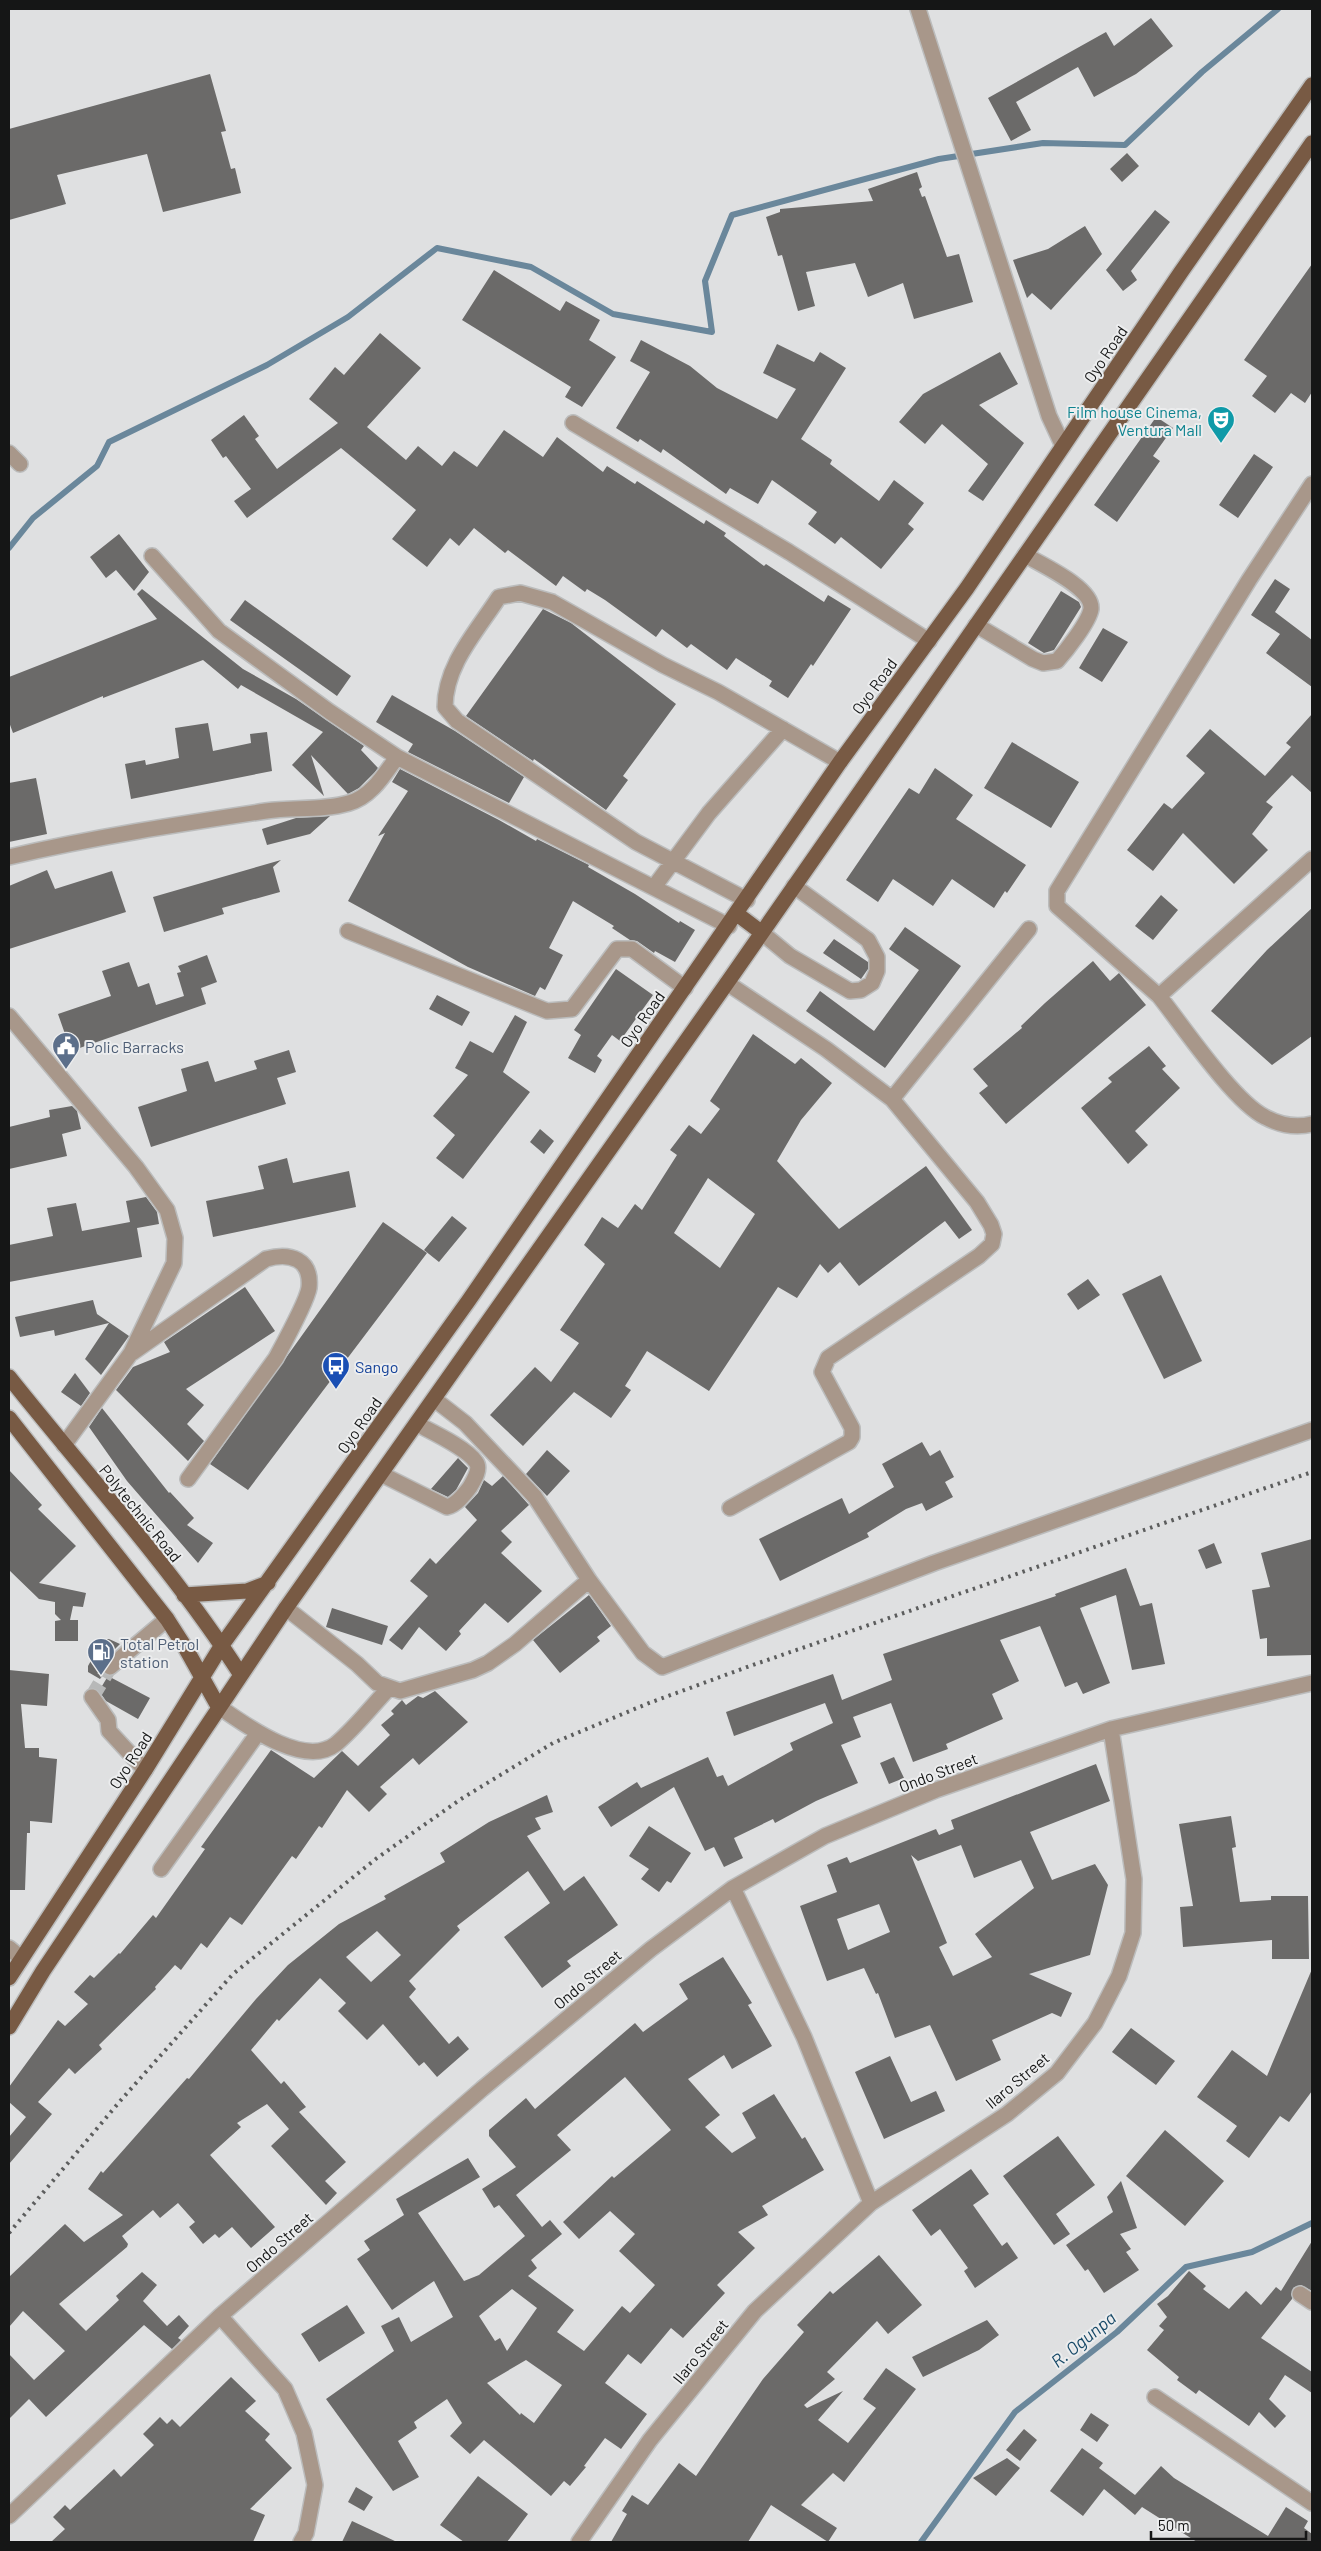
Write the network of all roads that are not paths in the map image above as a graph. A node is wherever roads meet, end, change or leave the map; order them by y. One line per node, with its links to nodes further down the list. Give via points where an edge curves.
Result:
1 (918, 9): 5 (street, via 1049,416)
2 (1312, 85): 5 (main road, Oyo Road)
3 (1312, 143): 9 (main road)
4 (573, 423): 12 (street, via 789,552)
5 (1063, 446): 12 (main road, Oyo Road)
6 (9, 452): 7 (street)
7 (20, 464)
8 (1312, 484): 28 (street, via 1057,891 1057,906)
9 (1025, 555): 11 (main road); 11 (street, via 1078,587 1089,598 1091,610 1074,641 1057,661 1043,663)
10 (152, 556): 14 (street, via 219,631)
11 (976, 625): 19 (main road)
12 (929, 641): 15 (main road, Oyo Road)
13 (783, 729): 15 (street); 18 (street); 18 (street, via 552,602 520,593 499,597 449,674 445,707 464,726 636,842)
14 (397, 757): 16 (street, via 370,792 350,803 269,810); 20 (street)
15 (840, 762): 21 (main road, Oyo Road)
16 (9, 857)
17 (1312, 859): 28 (street)
18 (671, 860): 20 (street); 21 (street)
19 (794, 886): 25 (main road); 25 (street, via 868,940 877,957 877,971 872,983 861,990 850,991 790,956)
20 (654, 887): 22 (street)
21 (747, 900): 22 (main road, Oyo Road)
22 (733, 920): 25 (main road); 27 (main road, Oyo Road)
23 (1029, 929): 30 (street)
24 (348, 931): 27 (street, via 547,1011 572,1008 617,950 632,949)
25 (761, 932): 26 (main road)
26 (727, 983): 30 (street, via 826,1048); 34 (main road)
27 (685, 988): 45 (main road, Oyo Road)
28 (1159, 996): 31 (street, via 1238,1096 1264,1117 1296,1128)
29 (9, 1016): 32 (street, via 136,1167 167,1210 175,1238 174,1263)
30 (892, 1099): 43 (street, via 977,1202 991,1225 994,1234 992,1244 828,1358 822,1372 852,1428 849,1442)
31 (1312, 1124)
32 (131, 1354): 40 (street); 42 (street, via 266,1258 292,1256 303,1261 309,1274 309,1290 284,1343)
33 (9, 1377): 37 (main road, Polytechnic Road)
34 (434, 1399): 36 (main road); 44 (street, via 465,1423 535,1497)
35 (9, 1418): 39 (main road)
36 (417, 1424): 41 (main road); 41 (street, via 476,1462 478,1470 470,1487 453,1506 447,1507)
37 (49, 1427): 39 (main road); 40 (main road, Polytechnic Road)
38 (1312, 1430): 44 (street, via 934,1563 662,1667 643,1653)
39 (30, 1444): 48 (main road)
40 (64, 1445): 46 (main road, Polytechnic Road)
41 (381, 1474): 47 (main road)
42 (188, 1479)
43 (730, 1508)
44 (589, 1580): 54 (street, via 488,1663 400,1691)
45 (268, 1583): 46 (main road, via 247,1591); 49 (main road, Oyo Road)
46 (184, 1595): 49 (main road, Polytechnic Road)
47 (286, 1608): 51 (main road); 54 (street, via 377,1683)
48 (166, 1619): 50 (street); 52 (main road)
49 (222, 1645): 51 (main road, Polytechnic Road); 52 (main road, Oyo Road)
50 (110, 1667)
51 (241, 1674): 56 (main road)
52 (202, 1679): 56 (main road); 59 (main road, Oyo Road)
53 (1312, 1683): 57 (street, Ondo Street)
54 (389, 1688): 58 (street, via 335,1745 322,1750 289,1747)
55 (92, 1697): 59 (street, via 108,1720 109,1730)
56 (218, 1706): 58 (street); 65 (main road)
57 (1110, 1729): 61 (street, Ondo Street, via 936,1790 834,1832); 66 (street, Ilaro Street, via 1134,1879 1133,1933 1119,1976 1095,2023 1057,2073 1006,2114)
58 (258, 1733): 60 (street)
59 (145, 1770): 63 (main road, Oyo Road)
60 (161, 1869)
61 (733, 1888): 66 (street, via 804,2037); 67 (street, Ondo Street, via 651,1949 490,2082)
62 (9, 1948): 63 (street)
63 (21, 1958): 64 (main road, Oyo Road)
64 (9, 1978)
65 (9, 2027)
66 (871, 2203): 72 (street, Ilaro Street, via 755,2311 650,2440)
67 (220, 2316): 70 (street, Ondo Street); 71 (street, via 285,2389 304,2433 315,2485 306,2533)
68 (1155, 2397): 69 (street)
69 (1312, 2503)
70 (9, 2516)
71 (301, 2542)
72 (579, 2542)

